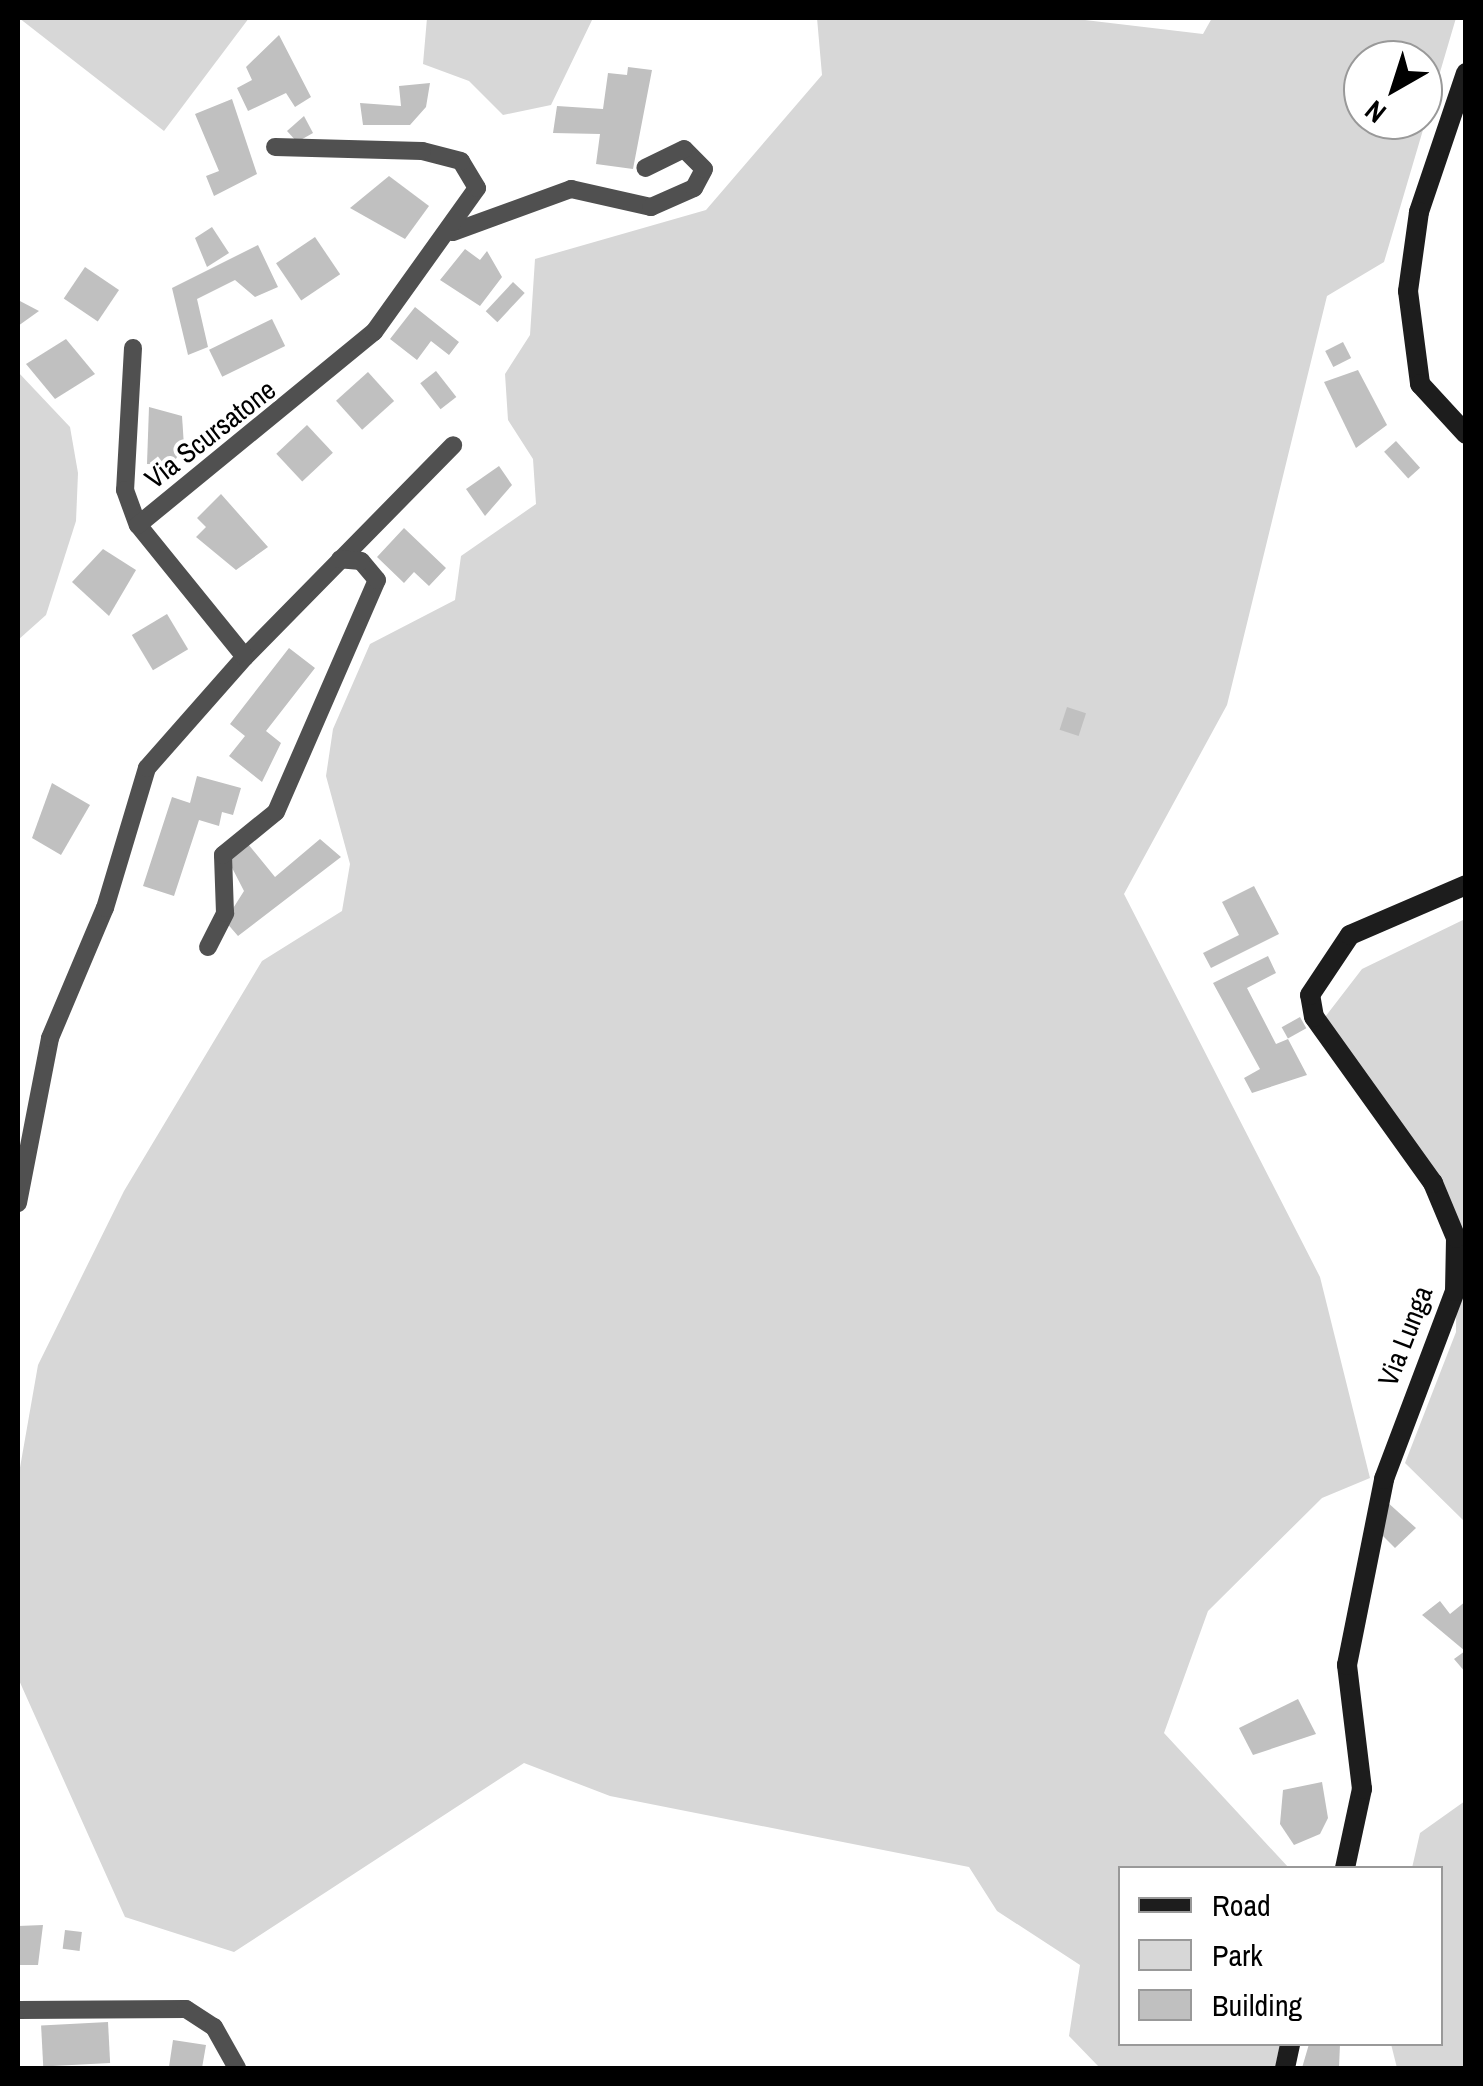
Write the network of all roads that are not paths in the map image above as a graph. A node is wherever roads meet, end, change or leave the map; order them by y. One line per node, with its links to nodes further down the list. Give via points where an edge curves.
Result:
1 (1466, 73): 6 (street, via 1419,212 1408,291 1420,384)
2 (275, 147): 4 (street, Via Scursatone, via 461,160 476,188)
3 (645, 168): 4 (street, via 684,148 704,169 694,188 651,206 571,189)
4 (453, 232): 8 (street, Via Scursatone, via 374,332)
5 (133, 348): 8 (street, via 125,490)
6 (1466, 434)
7 (454, 446): 9 (street)
8 (138, 525): 10 (street, Via Scursatone)
9 (340, 559): 10 (street); 12 (street, via 360,561 377,580 276,812 223,855 224,913)
10 (246, 657): 13 (street, via 147,768 105,908 50,1038)
11 (1466, 885): 14 (street, Via Lunga, via 1350,935 1310,995 1314,1017 1433,1183 1456,1238 1454,1291 1384,1479 1346,1665 1362,1789)
12 (208, 947)
13 (18, 1204)
14 (1345, 1866)
15 (18, 2010): 16 (street, via 186,2009 214,2027)
16 (237, 2068)

